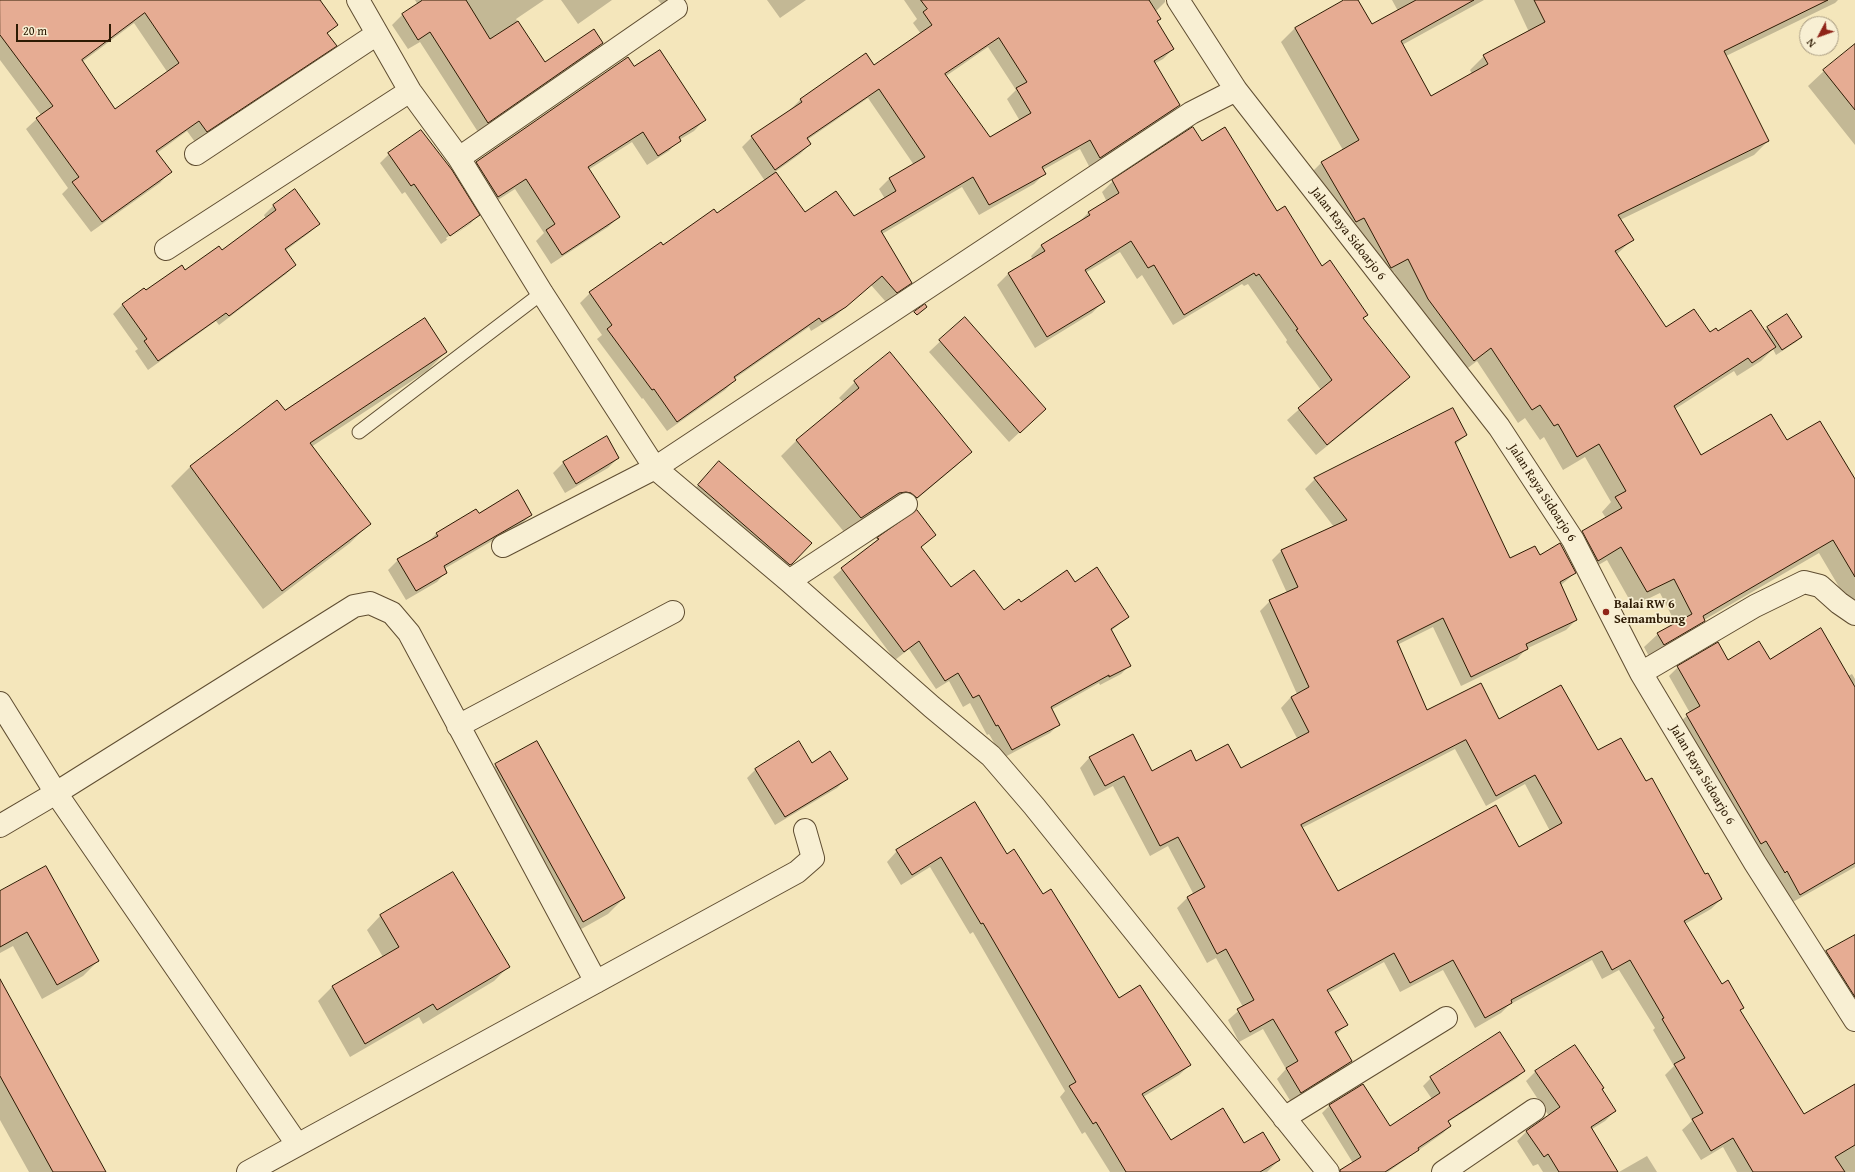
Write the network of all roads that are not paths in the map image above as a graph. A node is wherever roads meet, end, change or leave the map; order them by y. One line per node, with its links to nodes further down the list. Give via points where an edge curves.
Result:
1 (358, 0): 4 (street)
2 (1178, 0): 5 (street, Jalan Raya Sidoarjo 6)
3 (676, 8): 8 (street)
4 (377, 34): 6 (street); 7 (street)
5 (1236, 90): 12 (street, via 1190,113); 18 (street, Jalan Raya Sidoarjo 6, via 1499,427 1573,540)
6 (410, 91): 8 (street); 9 (street)
7 (196, 154)
8 (459, 158): 10 (street)
9 (166, 249)
10 (542, 293): 11 (lane); 12 (street)
11 (359, 432)
12 (655, 468): 14 (street); 15 (street)
13 (906, 504): 15 (street)
14 (503, 546)
15 (790, 581): 28 (street, via 991,756)
16 (673, 612): 20 (street)
17 (1855, 614): 18 (street, via 1820,586 1804,582 1755,606)
18 (1641, 673): 26 (street, Jalan Raya Sidoarjo 6, via 1755,863)
19 (0, 703): 21 (street)
20 (458, 726): 21 (street, via 409,633 392,613 370,603 364,604 354,606); 24 (street)
21 (56, 793): 22 (street); 29 (street)
22 (0, 826)
23 (805, 830): 24 (street, via 813,858 798,872)
24 (596, 982): 29 (street)
25 (1446, 1018): 28 (street)
26 (1855, 1020)
27 (1534, 1110): 32 (street)
28 (1284, 1118): 31 (street)
29 (296, 1144): 30 (street)
30 (248, 1172)
31 (1328, 1172)
32 (1443, 1172)

